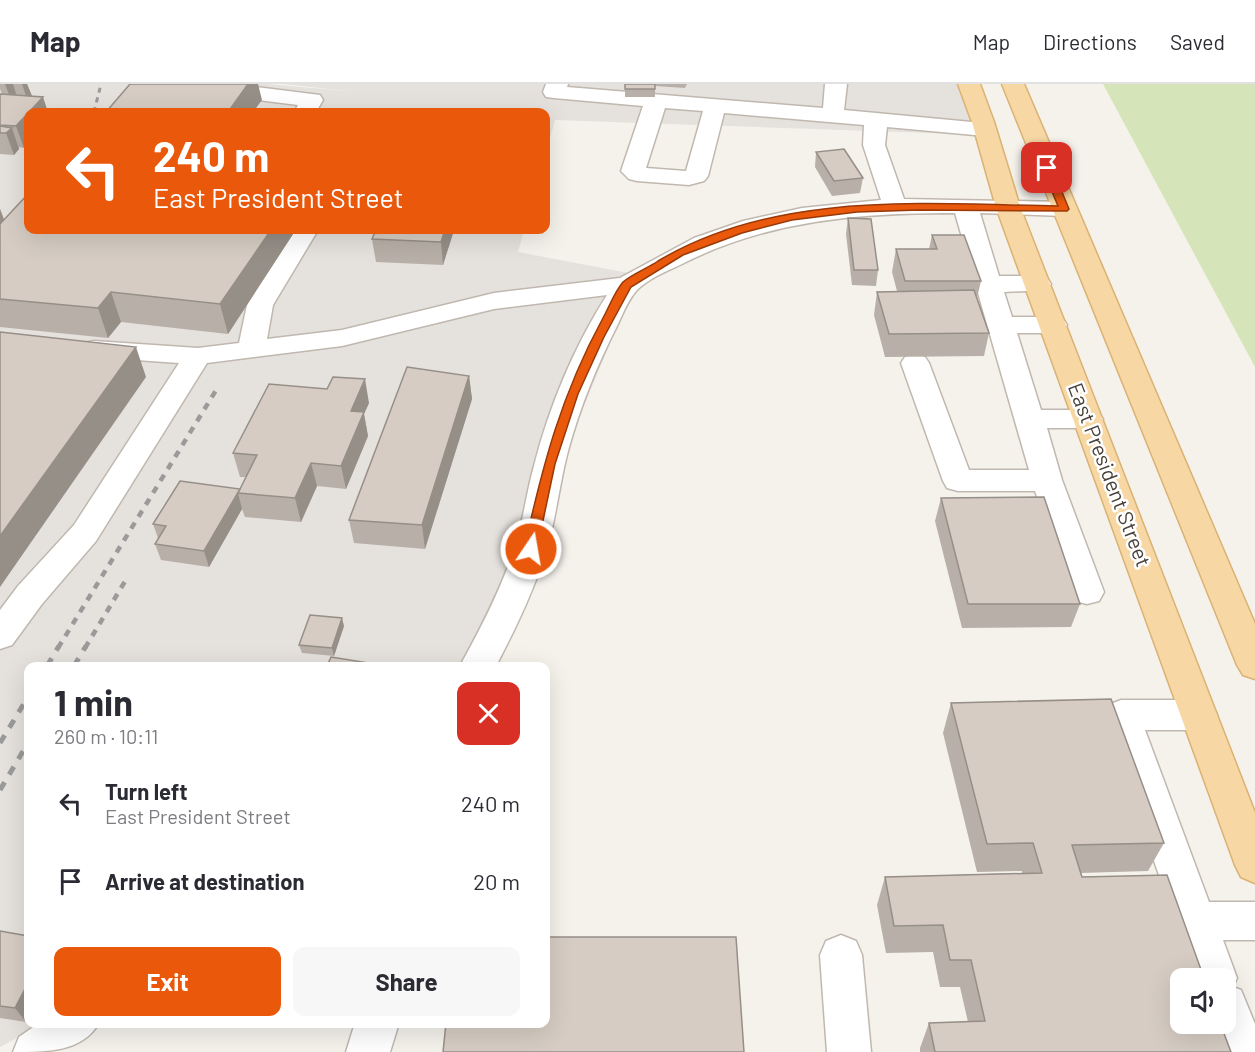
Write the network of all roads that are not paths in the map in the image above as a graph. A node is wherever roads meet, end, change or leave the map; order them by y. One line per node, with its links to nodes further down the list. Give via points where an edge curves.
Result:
1 (177, 84): 8 (street, via 312,100)
2 (557, 84): 6 (street, via 554,92)
3 (836, 84): 9 (street)
4 (969, 84): 11 (main road, East President Street)
5 (1013, 84): 15 (main road)
6 (656, 101): 7 (street); 7 (street, via 633,171 638,174 696,176)
7 (715, 106): 9 (street)
8 (307, 108)
9 (833, 116): 10 (street)
10 (876, 120): 11 (street); 14 (street, via 874,145)
11 (985, 129): 13 (main road, East President Street)
12 (966, 207): 13 (street); 14 (street); 17 (street)
13 (1008, 207): 15 (street); 18 (main road, East President Street)
14 (896, 208): 19 (street, via 792,217 738,230 679,253)
15 (1064, 209): 32 (main road)
16 (304, 234): 23 (street, via 260,305)
17 (989, 284): 18 (street); 20 (street)
18 (1038, 284): 21 (main road, East President Street)
19 (627, 285): 23 (street, via 494,301 342,338); 31 (street, via 572,394 549,464 531,549 498,631)
20 (1000, 325): 21 (street); 26 (street)
21 (1053, 325): 27 (main road, East President Street)
22 (70, 348): 24 (street)
23 (251, 350): 24 (street)
24 (198, 356): 30 (street, via 85,533)
25 (915, 363): 28 (street, via 958,481)
26 (1030, 419): 27 (street); 28 (street)
27 (1088, 419): 33 (main road, East President Street)
28 (1047, 480): 29 (street)
29 (1087, 592)
30 (0, 636)
31 (480, 662)
32 (1255, 665)
33 (1199, 715): 34 (main road, East President Street); 35 (street, via 1104,714)
34 (1255, 865)
35 (1194, 921): 36 (street); 38 (street)
36 (1255, 921)
37 (841, 956): 44 (street)
38 (1212, 968)
39 (70, 1028): 42 (street)
40 (375, 1028): 43 (street)
41 (1236, 1033): 45 (street)
42 (35, 1052)
43 (368, 1052)
44 (849, 1052)
45 (1243, 1052)

